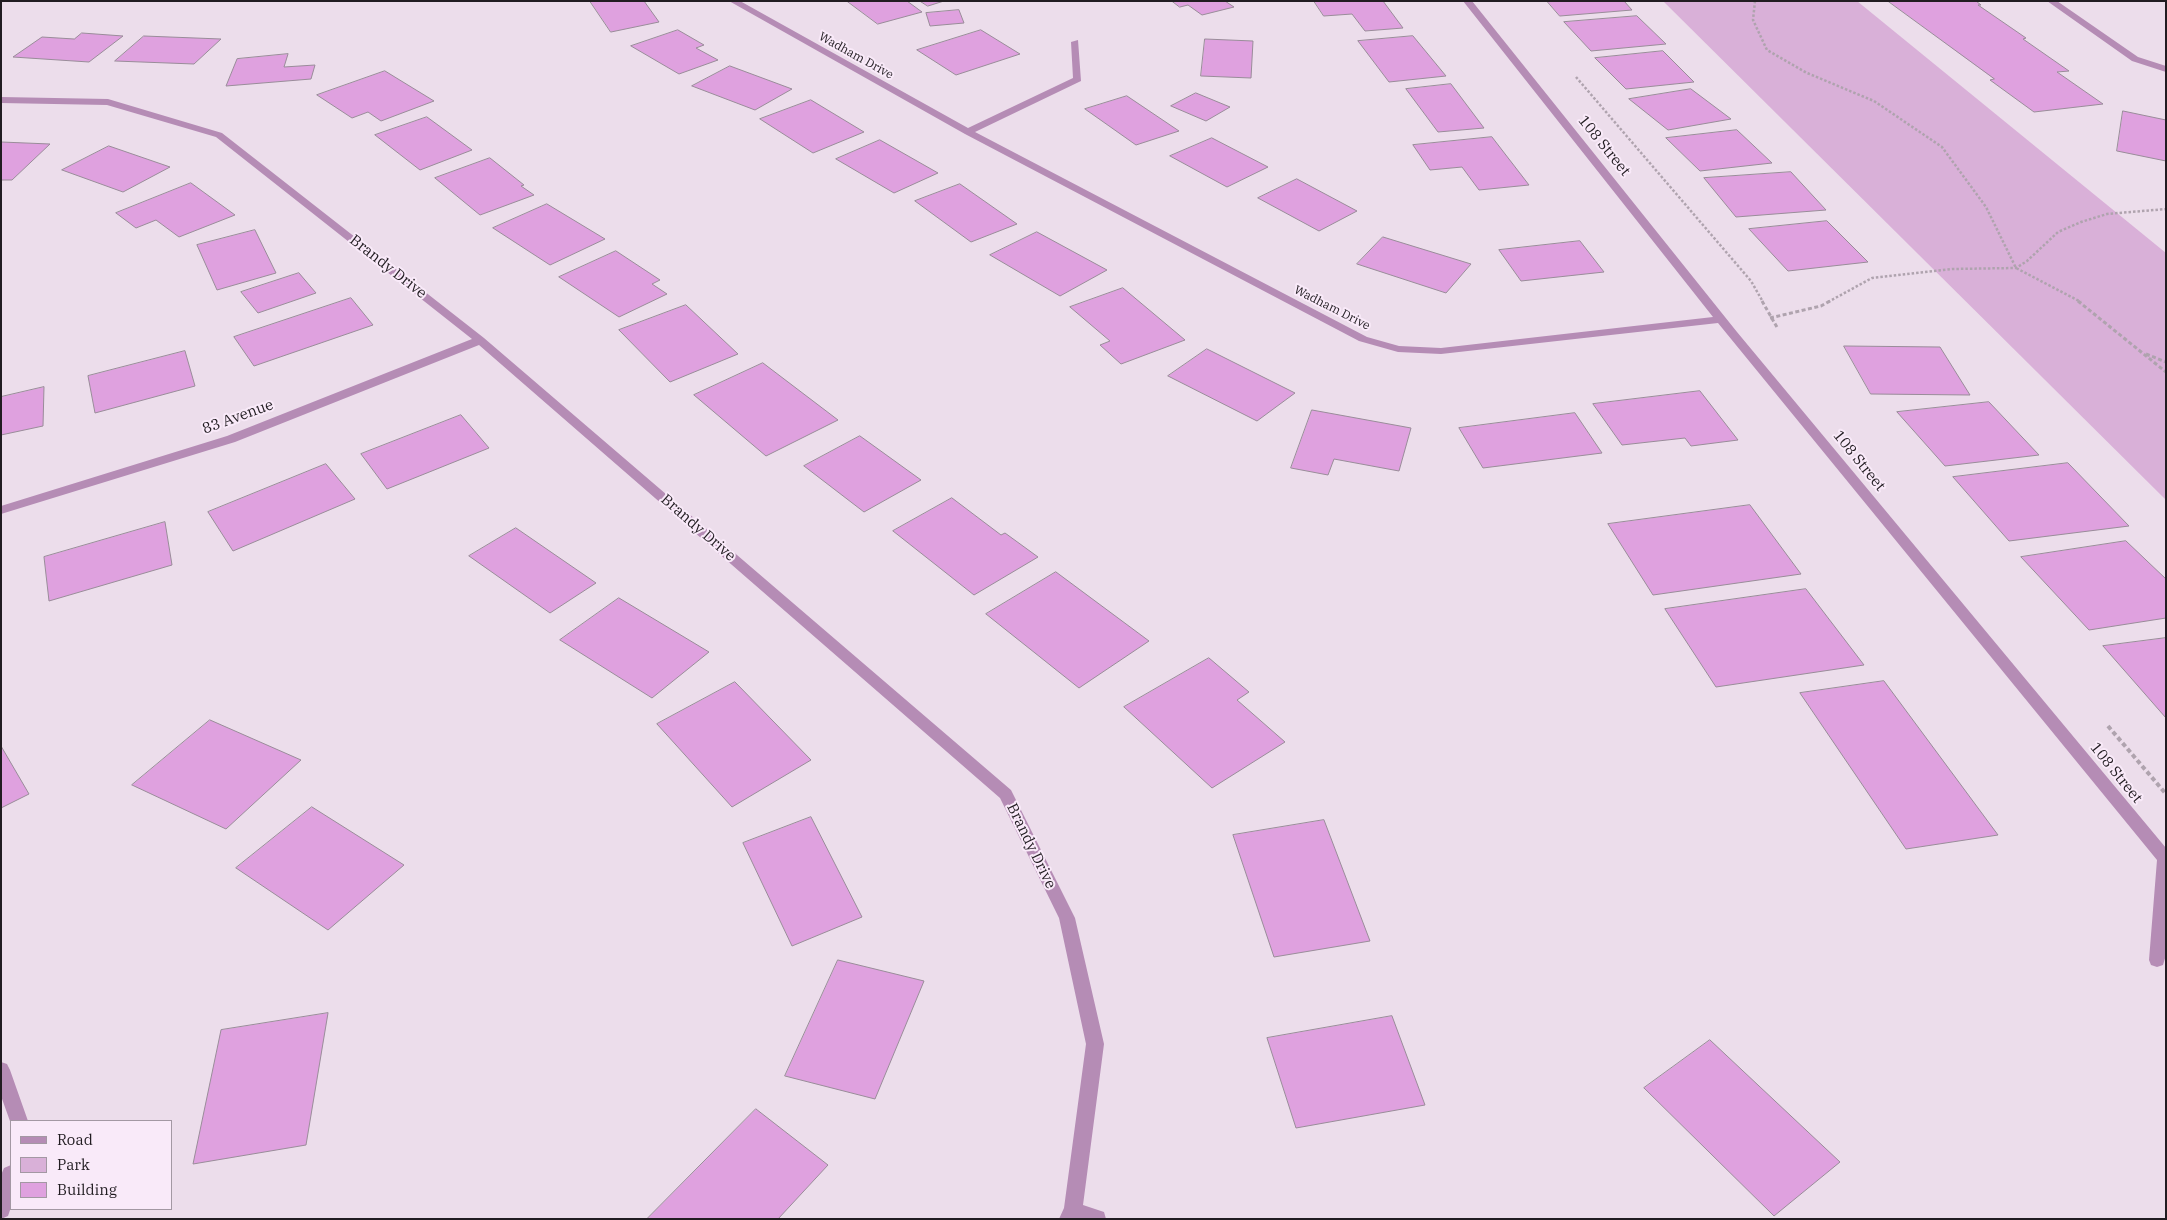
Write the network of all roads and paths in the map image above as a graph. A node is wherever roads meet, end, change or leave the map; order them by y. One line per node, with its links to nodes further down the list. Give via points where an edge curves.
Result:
1 (733, 1): 9 (street, Wadham Drive)
2 (1467, 1): 13 (street, 108 Street)
3 (1755, 1): 11 (path, via 1753,20 1767,50 1807,73 1874,101 1942,147 1986,207)
4 (2051, 1): 6 (street, via 2135,59)
5 (1075, 42): 9 (street, via 1078,79)
6 (2166, 69)
7 (1574, 75): 12 (path, via 1750,281)
8 (1, 100): 16 (street, Brandy Drive, via 108,102 219,135)
9 (968, 132): 13 (street, Wadham Drive, via 1363,339 1398,349 1440,351)
10 (2166, 209): 11 (path, via 2107,214 2073,226 2058,232)
11 (2016, 268): 12 (path, via 1952,269 1872,278 1821,306); 17 (path, via 2082,303)
12 (1772, 318): 14 (path); 15 (path)
13 (1721, 319): 23 (street, 108 Street, via 2165,858)
14 (1767, 319)
15 (1780, 333)
16 (480, 340): 20 (street, 83 Avenue, via 231,439); 28 (street, Brandy Drive, via 1006,794 1067,918 1095,1044)
17 (2140, 351): 18 (path); 19 (path)
18 (2166, 362)
19 (2166, 372)
20 (1, 510)
21 (2102, 719): 22 (path)
22 (2166, 794)
23 (2157, 960)
24 (1, 1070): 25 (street)
25 (19, 1120)
26 (10, 1178): 27 (street)
27 (1, 1210)
28 (1070, 1215): 29 (street, Brandy Drive)
29 (1097, 1219)

